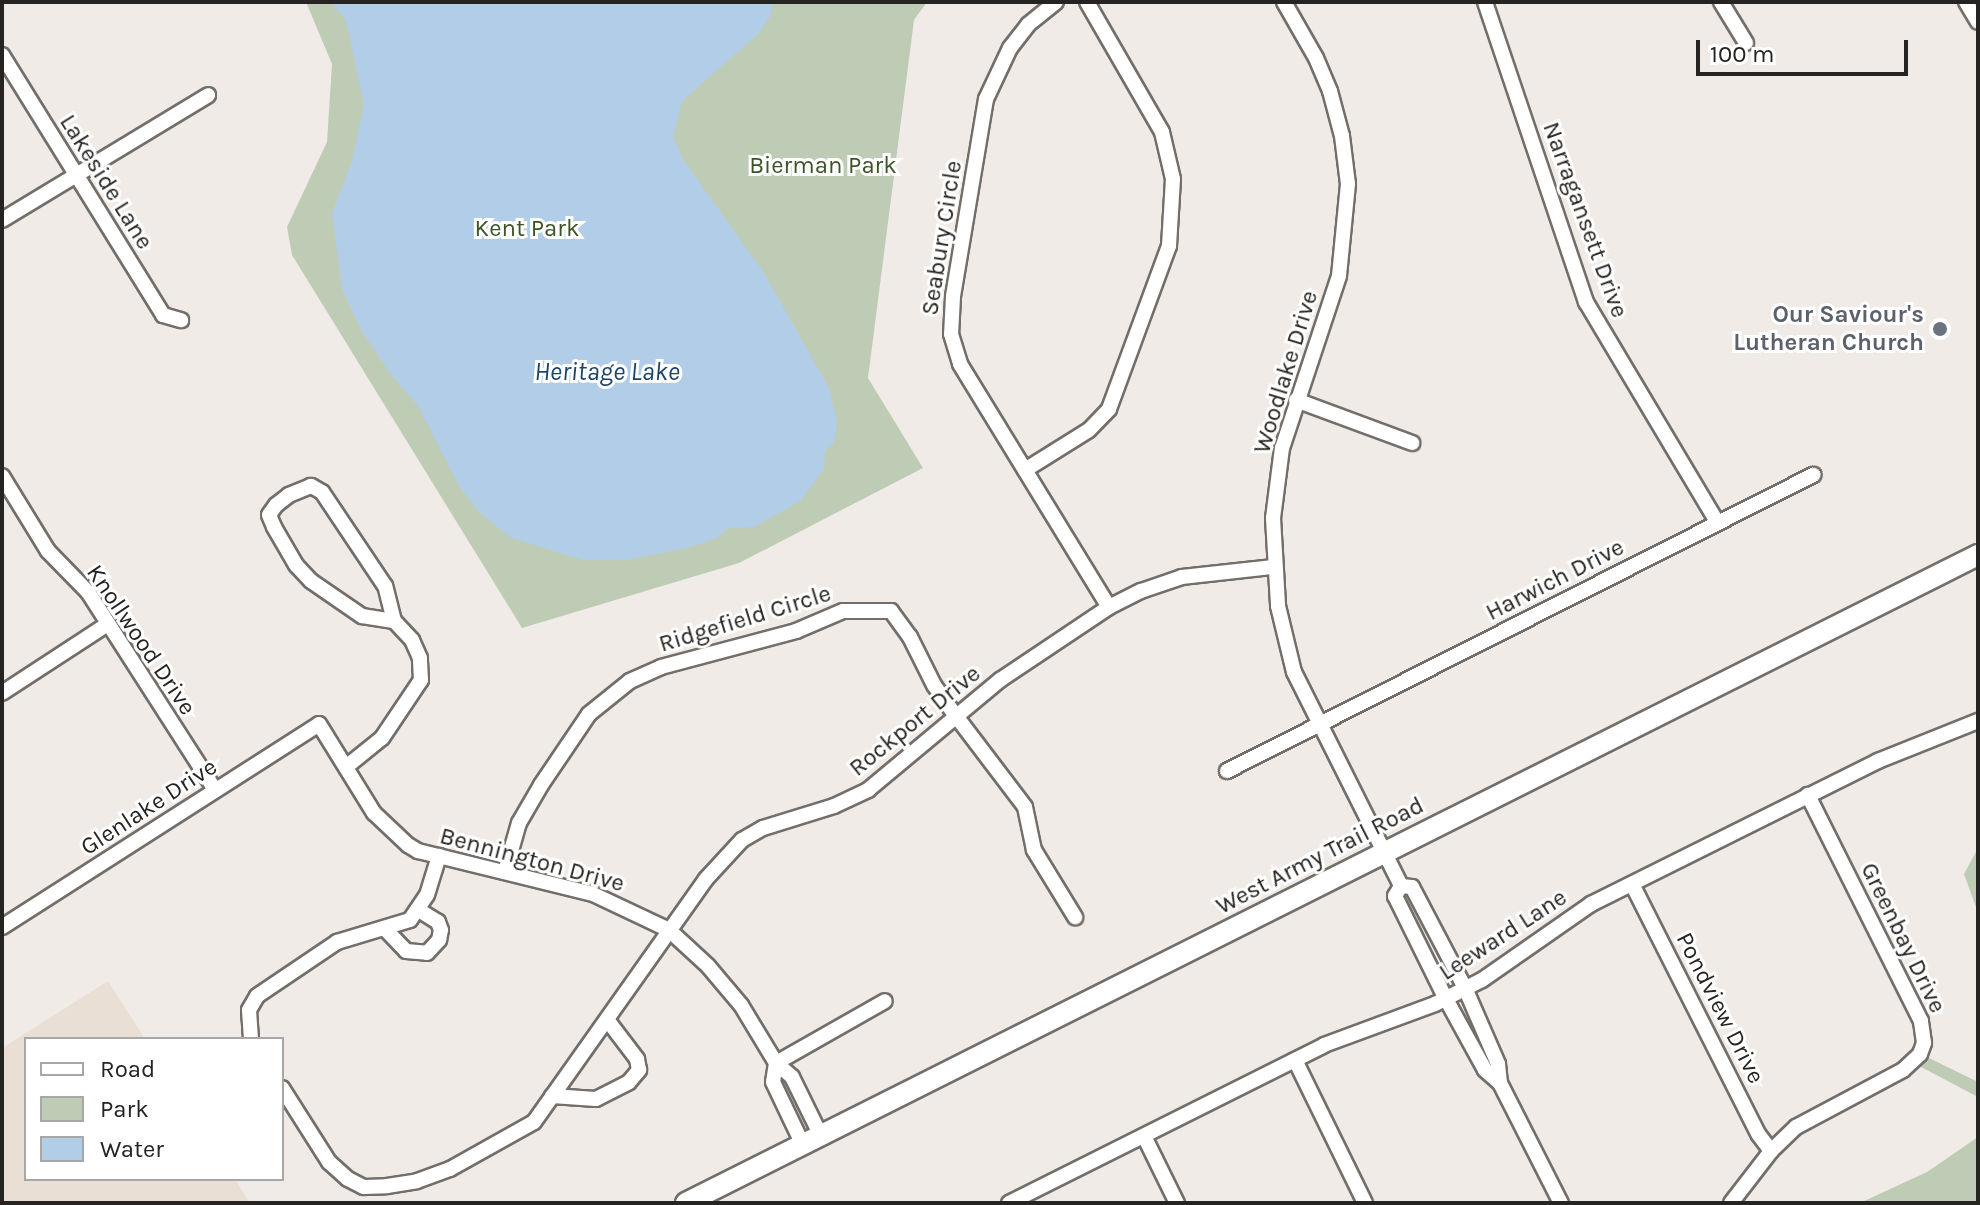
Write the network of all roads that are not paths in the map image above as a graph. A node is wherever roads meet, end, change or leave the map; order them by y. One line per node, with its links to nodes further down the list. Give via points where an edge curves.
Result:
1 (1056, 2): 16 (street, Seabury Circle, via 1010,48 986,99 951,317 960,364)
2 (1087, 2): 16 (street, via 1162,132 1173,179 1169,246 1109,409 1089,430)
3 (1284, 2): 14 (street, Woodlake Drive, via 1330,91 1348,184 1339,276)
4 (1485, 2): 19 (street, Narragansett Drive, via 1590,312)
5 (1721, 2): 8 (street)
6 (1966, 2): 7 (street)
7 (1978, 22)
8 (1746, 43)
9 (2, 55): 11 (street, Lakeside Lane)
10 (208, 95): 11 (street)
11 (76, 175): 12 (street); 13 (street, Lakeside Lane, via 163,315)
12 (2, 220)
13 (181, 320)
14 (1296, 400): 15 (street); 21 (street, Woodlake Drive, via 1275,491)
15 (1412, 443)
16 (1025, 470): 22 (street, Seabury Circle)
17 (1813, 475): 19 (street, Harwich Drive)
18 (2, 476): 24 (street, Knollwood Drive, via 48,551 88,592)
19 (1718, 523): 29 (street, Harwich Drive)
20 (1978, 555): 34 (main road, West Army Trail Road)
21 (1273, 567): 22 (street, Rockport Drive, via 1182,577); 29 (street, Woodlake Drive, via 1286,645)
22 (1109, 607): 26 (street, Rockport Drive)
23 (394, 621): 23 (street, via 362,616 311,581 287,551 269,515 289,495 311,486 322,492 385,586); 30 (street, via 416,648 421,680 382,738)
24 (108, 624): 25 (street); 32 (street, Knollwood Drive)
25 (2, 693)
26 (956, 716): 36 (street, Ridgefield Circle, via 891,611 843,611 796,631 655,669 610,694 578,729 519,823); 40 (street, Ridgefield Circle, via 1025,807 1034,850); 43 (street, Rockport Drive, via 858,796 783,820 742,840 718,863)
27 (1978, 721): 33 (street, Leeward Lane)
28 (319, 724): 30 (street, Bennington Drive); 32 (street, Glenlake Drive)
29 (1317, 725): 31 (street, Harwich Drive); 34 (street, Woodlake Drive)
30 (346, 767): 35 (street, Bennington Drive, via 387,828 418,851)
31 (1227, 771)
32 (215, 790): 41 (street, Glenlake Drive)
33 (1808, 795): 37 (street, Leeward Lane); 56 (street, Greenbay Drive, via 1921,1021 1924,1043 1903,1070 1810,1118)
34 (1384, 853): 38 (street, Woodlake Drive); 55 (main road, West Army Trail Road)
35 (439, 856): 36 (street, Bennington Drive); 39 (street)
36 (505, 872): 43 (street, Bennington Drive, via 593,894)
37 (1632, 884): 44 (street, Leeward Lane, via 1591,904); 56 (street, Pondview Drive)
38 (1401, 886): 44 (street, Woodlake Drive, via 1412,887); 45 (street, Woodlake Drive, via 1395,896)
39 (419, 910): 42 (street); 42 (street, via 441,930 427,953 406,951)
40 (1075, 917)
41 (2, 927)
42 (386, 930): 48 (street, via 337,942 264,989 249,1010)
43 (669, 930): 47 (street, Rockport Drive); 50 (street, Bennington Drive, via 731,992)
44 (1465, 988): 45 (street, Leeward Lane); 51 (street, Woodlake Drive, via 1498,1064)
45 (1446, 999): 49 (street, Leeward Lane); 51 (street, Woodlake Drive, via 1485,1070)
46 (885, 1001): 50 (street)
47 (608, 1021): 53 (street, Rockport Drive); 53 (street, via 637,1059 639,1070 629,1082 596,1099)
48 (251, 1037)
49 (1295, 1060): 54 (street, Leeward Lane); 60 (street)
50 (776, 1063): 55 (street, Bennington Drive, via 792,1077)
51 (1500, 1083): 61 (street, Woodlake Drive)
52 (284, 1091): 53 (street, Rockport Drive, via 341,1175 364,1187 417,1181 450,1169 534,1122)
53 (552, 1096)
54 (1144, 1136): 58 (street, Leeward Lane); 59 (street)
55 (812, 1140): 57 (main road, West Army Trail Road)
56 (1771, 1151): 62 (street, Greenbay Drive)
57 (686, 1203)
58 (1009, 1203)
59 (1177, 1203)
60 (1365, 1203)
61 (1561, 1203)
62 (1731, 1203)

